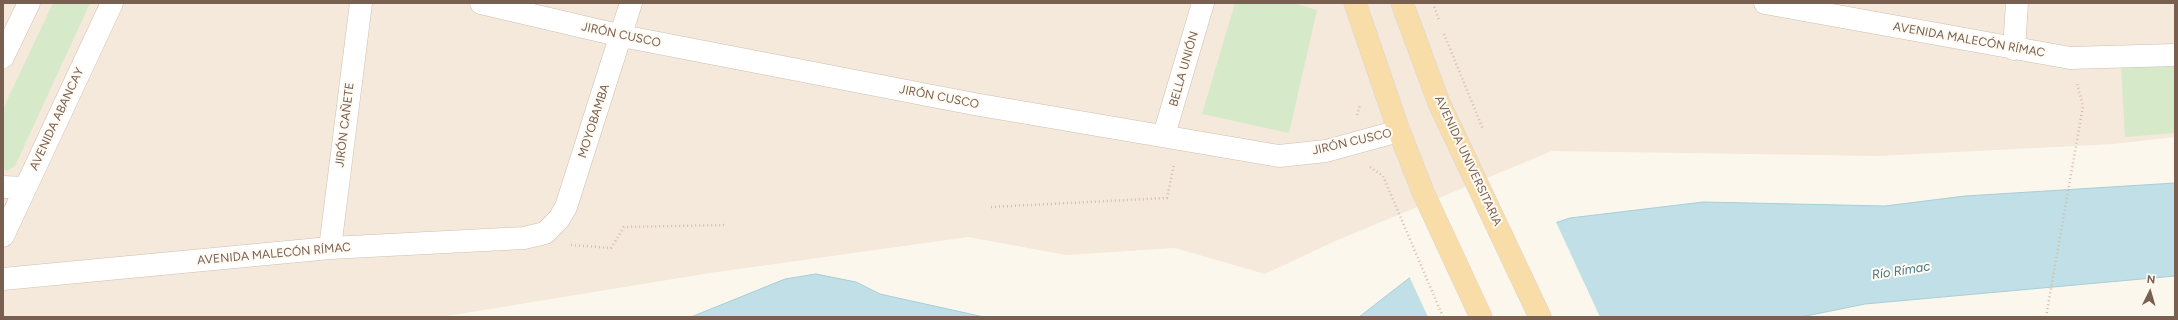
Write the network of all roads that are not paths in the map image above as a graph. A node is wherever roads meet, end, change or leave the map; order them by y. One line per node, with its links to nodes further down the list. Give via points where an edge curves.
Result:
1 (29, 3): 14 (street)
2 (112, 3): 18 (street, AVENIDA ABANCAY)
3 (361, 3): 21 (street, JIRÓN CAÑETE)
4 (481, 3): 11 (street, JIRÓN CUSCO)
5 (631, 3): 11 (street, MOYOBAMBA)
6 (1203, 3): 16 (street, BELLA UNIÓN)
7 (1355, 3): 15 (main road)
8 (1402, 3): 24 (main road, AVENIDA UNIVERSITARIA, via 1439,103)
9 (1765, 3): 12 (street, AVENIDA MALECÓN RÍMAC)
10 (2017, 3): 12 (street)
11 (622, 36): 16 (street, JIRÓN CUSCO, via 974,104); 19 (street, MOYOBAMBA, via 566,206)
12 (2014, 49): 13 (street, AVENIDA MALECÓN RÍMAC, via 2070,58)
13 (2175, 55)
14 (3, 57)
15 (1399, 131): 16 (street, JIRÓN CUSCO, via 1326,151 1280,156); 23 (main road, via 1423,192)
16 (1172, 137)
17 (3, 187): 18 (street)
18 (25, 188): 20 (street, AVENIDA ABANCAY)
19 (545, 233): 21 (street, AVENIDA MALECÓN RÍMAC, via 524,238)
20 (3, 236)
21 (330, 248): 22 (street, AVENIDA MALECÓN RÍMAC)
22 (3, 279)
23 (1481, 317)
24 (1540, 317)

